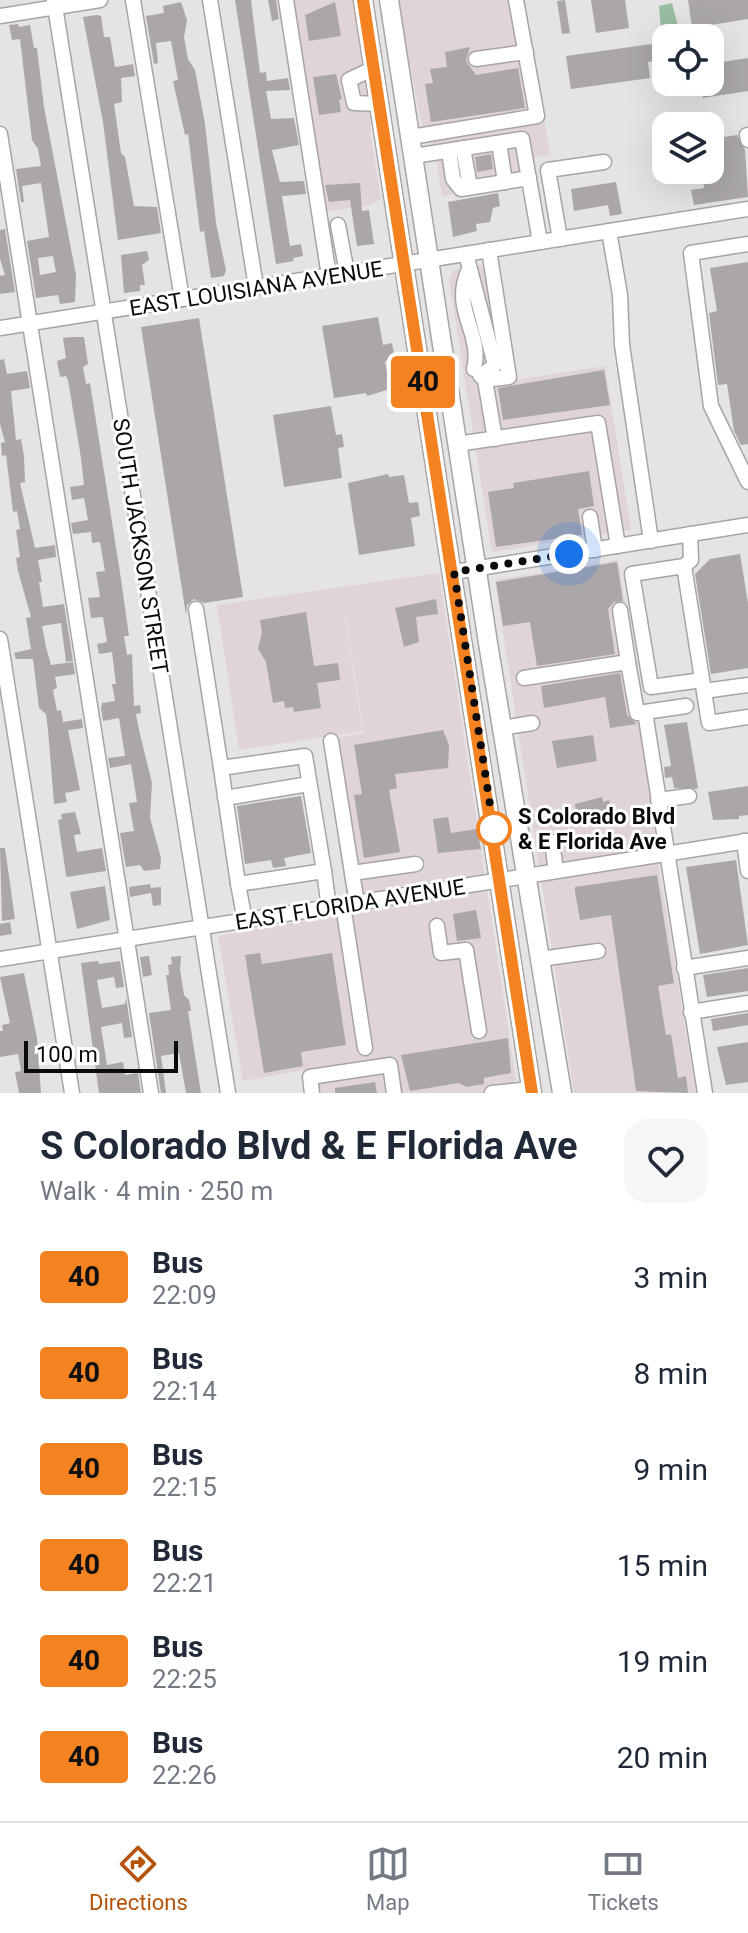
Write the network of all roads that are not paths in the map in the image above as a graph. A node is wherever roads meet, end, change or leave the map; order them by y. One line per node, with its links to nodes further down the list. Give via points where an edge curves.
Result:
1 (100, 0): 8 (street)
2 (133, 0): 35 (street)
3 (210, 0): 34 (street)
4 (286, 0): 33 (street)
5 (363, 0): 12 (main road)
6 (389, 0): 15 (main road)
7 (516, 0): 10 (street)
8 (55, 4): 9 (street); 36 (street, SOUTH JACKSON STREET)
9 (0, 16)
10 (526, 52): 11 (street); 15 (street, via 537,116)
11 (476, 59)
12 (374, 68): 13 (main road); 13 (street, via 349,80 354,103)
13 (380, 104): 31 (main road)
14 (0, 134): 37 (street)
15 (411, 137): 18 (main road)
16 (499, 143): 17 (street); 20 (street, via 522,139); 21 (street)
17 (456, 150): 18 (street); 21 (street, via 453,179 461,189)
18 (414, 156): 29 (main road)
19 (604, 162): 25 (street, via 548,170)
20 (529, 178): 21 (street); 26 (street)
21 (505, 182)
22 (748, 209): 24 (street, EAST LOUISIANA AVENUE)
23 (338, 225): 32 (street)
24 (609, 231): 25 (street, EAST LOUISIANA AVENUE); 48 (street)
25 (560, 239): 26 (street, EAST LOUISIANA AVENUE)
26 (540, 242): 28 (street, EAST LOUISIANA AVENUE)
27 (748, 244): 43 (street, via 691,253 711,406 719,427)
28 (489, 250): 30 (street, EAST LOUISIANA AVENUE); 40 (street, via 509,377)
29 (428, 261): 30 (street, EAST LOUISIANA AVENUE); 31 (street, EAST LOUISIANA AVENUE); 39 (main road)
30 (467, 262): 40 (street, via 461,300); 40 (street, via 495,365)
31 (404, 265): 32 (street, EAST LOUISIANA AVENUE); 53 (main road)
32 (347, 273): 33 (street, EAST LOUISIANA AVENUE)
33 (329, 276): 34 (street, EAST LOUISIANA AVENUE)
34 (256, 287): 35 (street, EAST LOUISIANA AVENUE)
35 (182, 299): 36 (street, EAST LOUISIANA AVENUE)
36 (104, 312): 37 (street, EAST LOUISIANA AVENUE); 86 (street, SOUTH JACKSON STREET)
37 (28, 324): 38 (street, EAST LOUISIANA AVENUE); 87 (street)
38 (0, 328)
39 (446, 373): 40 (street); 42 (main road)
40 (482, 374): 41 (street)
41 (495, 439): 42 (street); 49 (street, via 598,423)
42 (457, 444): 52 (main road)
43 (742, 455): 44 (street)
44 (748, 482)
45 (590, 517): 50 (street)
46 (748, 525): 47 (street)
47 (690, 534): 48 (street); 51 (street, via 691,560)
48 (651, 541): 49 (street)
49 (618, 546): 50 (street)
50 (595, 550): 52 (street)
51 (684, 566): 60 (street); 60 (street, via 632,574 651,687)
52 (476, 568): 53 (street); 65 (main road)
53 (454, 572): 81 (main road)
54 (196, 609): 67 (street)
55 (620, 610): 57 (street)
56 (0, 639): 88 (street)
57 (628, 662): 58 (street); 62 (street, via 637,713)
58 (524, 678)
59 (748, 685): 60 (street)
60 (703, 686): 63 (street, via 709,723)
61 (686, 706): 62 (street)
62 (645, 712): 71 (street)
63 (748, 717)
64 (532, 723): 65 (street)
65 (502, 728): 80 (main road)
66 (331, 741): 79 (street)
67 (221, 768): 68 (street, via 305,756); 70 (street)
68 (309, 784): 70 (street); 77 (street)
69 (689, 796): 71 (street)
70 (225, 798): 82 (street)
71 (658, 800): 74 (street)
72 (746, 841): 74 (street, EAST FLORIDA AVENUE); 76 (street)
73 (552, 842): 78 (street)
74 (665, 854): 78 (street, EAST FLORIDA AVENUE); 93 (street)
75 (416, 864): 79 (street)
76 (748, 867)
77 (324, 871): 82 (street); 83 (street)
78 (556, 871): 80 (street, EAST FLORIDA AVENUE)
79 (352, 873): 83 (street)
80 (526, 876): 81 (street, EAST FLORIDA AVENUE); 92 (main road)
81 (501, 880): 83 (street, EAST FLORIDA AVENUE); 98 (main road)
82 (238, 884): 84 (street)
83 (343, 905): 84 (street, EAST FLORIDA AVENUE); 97 (street)
84 (245, 921): 86 (street, EAST FLORIDA AVENUE)
85 (437, 926): 96 (street, via 441,953 466,950)
86 (202, 928): 87 (street, EAST FLORIDA AVENUE); 101 (street, SOUTH JACKSON STREET)
87 (127, 939): 88 (street, EAST FLORIDA AVENUE); 100 (street)
88 (49, 951): 91 (street, EAST FLORIDA AVENUE); 99 (street)
89 (598, 951): 92 (street)
90 (748, 958): 93 (street)
91 (0, 959)
92 (540, 959): 105 (main road)
93 (684, 968): 95 (street)
94 (748, 1003): 95 (street)
95 (691, 1012): 106 (street)
96 (479, 1031)
97 (365, 1048)
98 (532, 1091): 104 (street)
99 (72, 1093)
100 (151, 1093)
101 (228, 1093)
102 (312, 1093): 103 (street, via 310,1077 390,1065)
103 (394, 1093)
104 (492, 1093)
105 (562, 1093)
106 (705, 1093)

